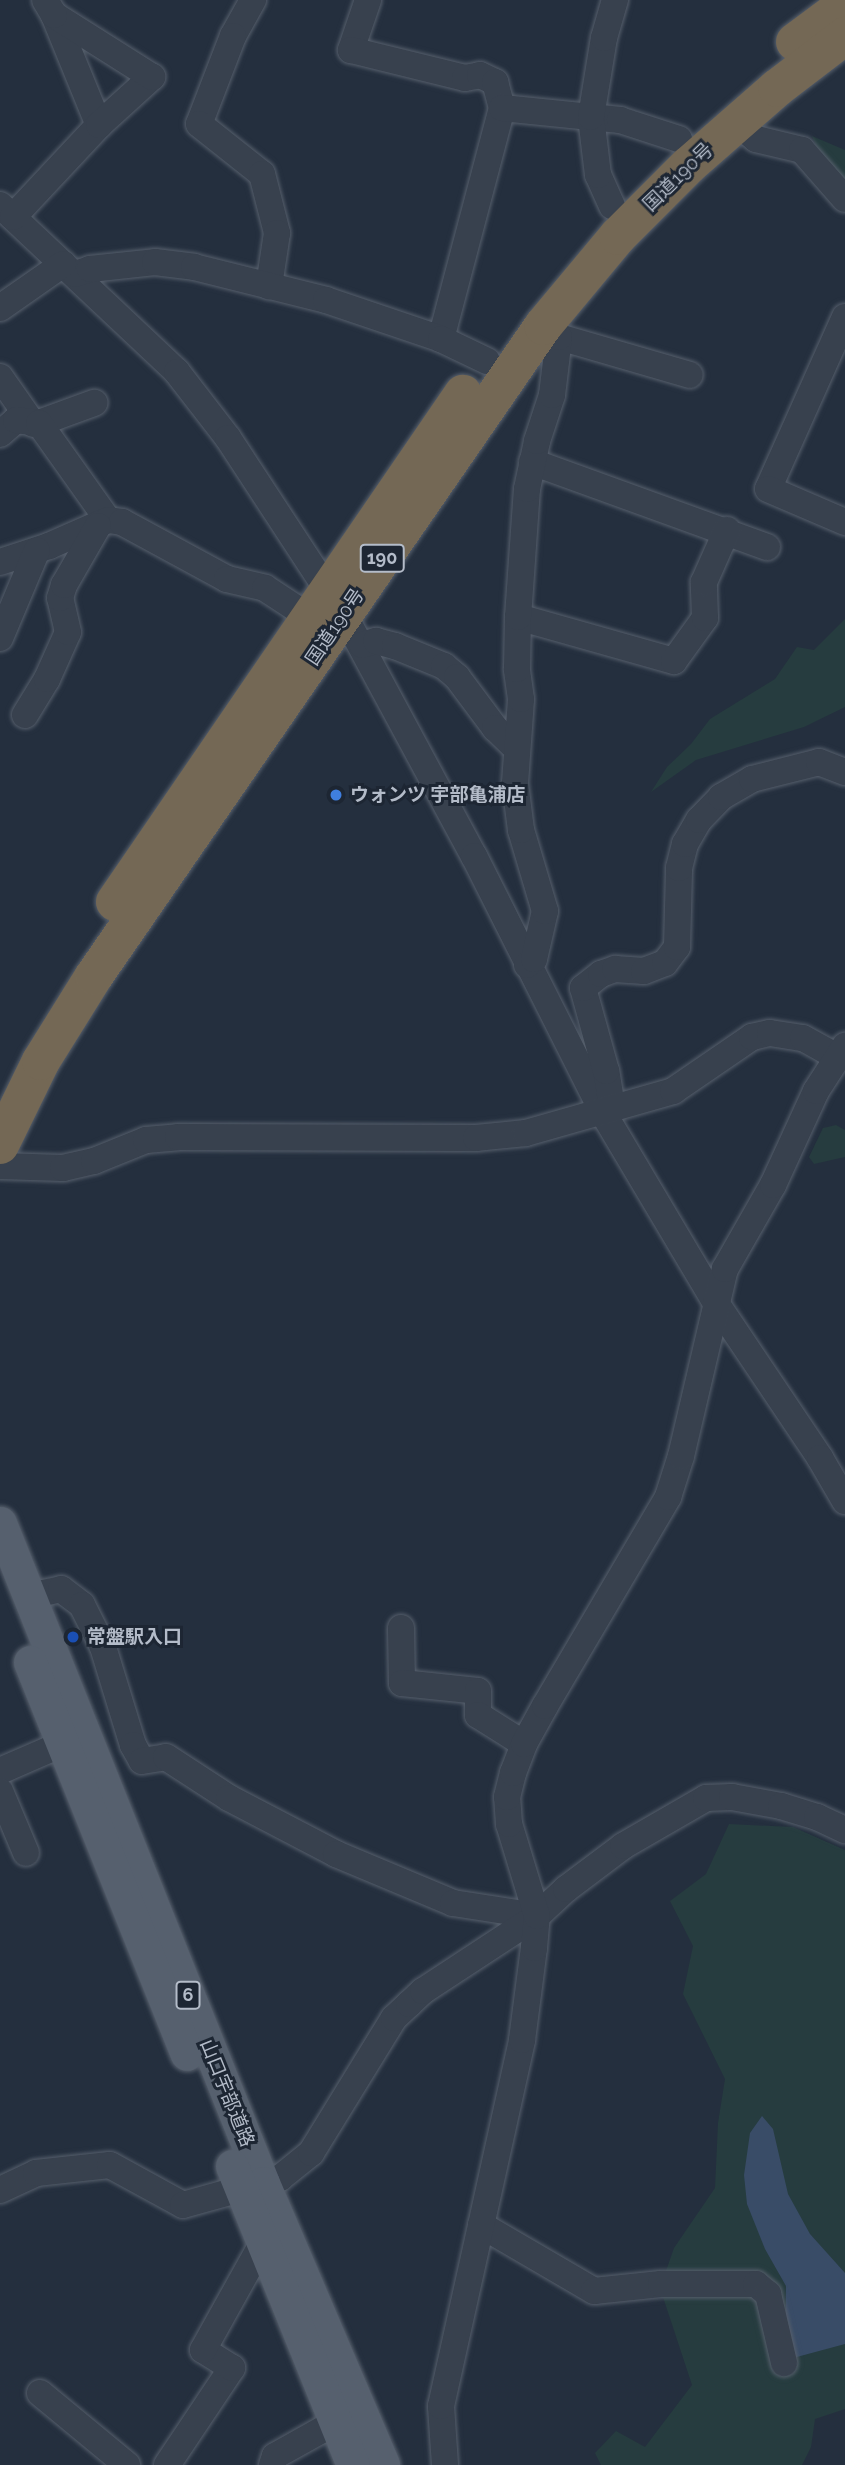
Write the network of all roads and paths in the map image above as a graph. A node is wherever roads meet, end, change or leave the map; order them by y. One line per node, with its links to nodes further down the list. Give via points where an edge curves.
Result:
1 (253, 0): 16 (street, via 233,36 199,124 261,174 276,233)
2 (368, 0): 7 (street, via 351,50 465,78 480,75 495,82)
3 (615, 0): 8 (street)
4 (845, 5): 11 (highway, 国道190号 / 190, via 734,90)
5 (49, 8): 10 (street); 10 (street, via 152,77)
6 (845, 36): 9 (highway, 国道190号 / 190)
7 (502, 108): 8 (street); 20 (street)
8 (591, 117): 11 (street, via 620,120); 13 (street, via 598,175)
9 (737, 123): 12 (street, via 756,139 802,150); 18 (highway, 国道190号 / 190, via 618,236)
10 (99, 125): 14 (street)
11 (679, 139): 13 (highway, 国道190号 / 190)
12 (845, 199)
13 (612, 205): 21 (highway, 国道190号 / 190, via 524,309)
14 (7, 211): 15 (street)
15 (69, 269): 16 (street, via 155,262); 17 (street); 35 (street, via 180,376 228,438)
16 (270, 286): 20 (street)
17 (0, 308)
18 (551, 332): 22 (street); 27 (street, via 552,395); 35 (highway, 国道190号 / 190)
19 (842, 333): 28 (street, via 768,489)
20 (441, 339): 21 (street)
21 (487, 361): 35 (highway, 国道190号 / 190)
22 (690, 374)
23 (0, 377): 25 (street)
24 (94, 403): 25 (street)
25 (36, 423): 26 (street, via 16,420); 29 (street)
26 (0, 434)
27 (532, 462): 30 (street); 34 (street)
28 (845, 522)
29 (103, 523): 32 (street); 35 (street, via 122,522 227,579 265,588); 37 (street, via 64,585 60,598 68,632)
30 (727, 530): 31 (street); 34 (street, via 704,582 705,618 674,661)
31 (767, 547)
32 (37, 550): 33 (street); 36 (street)
33 (0, 562)
34 (518, 617): 38 (street, via 521,699)
35 (335, 620): 38 (street, via 444,666); 40 (street, via 474,856); 42 (highway, 国道190号 / 190, via 58,988); 44 (highway, 国道190号 / 190, via 65,1021)
36 (0, 638)
37 (25, 715)
38 (516, 748): 40 (street, via 521,831 545,911 534,959)
39 (845, 772): 43 (street, via 819,762 752,779 721,797 699,820 685,844 679,868 677,947 665,963 644,971 601,974 583,988 606,1071)
40 (527, 965): 43 (street)
41 (841, 1052): 43 (street, via 803,1038 770,1033 752,1037 673,1091); 46 (street, via 731,1256)
42 (0, 1084)
43 (607, 1109): 45 (street, via 526,1133 476,1138 178,1137 146,1140 63,1168); 46 (street)
44 (0, 1145)
45 (0, 1166)
46 (716, 1303): 47 (street); 52 (street, via 668,1497)
47 (845, 1502)
48 (0, 1523): 49 (main road, 山口宇部道路 / 6)
49 (15, 1591): 51 (main road, 山口宇部道路 / 6); 57 (street, via 61,1589 82,1605 103,1647 142,1761 166,1757 229,1798 336,1854 453,1903); 58 (main road, 山口宇部道路 / 6)
50 (401, 1628): 52 (street, via 402,1683 478,1691 478,1715)
51 (62, 1744): 53 (street); 58 (main road, 山口宇部道路 / 6)
52 (524, 1744): 57 (street, via 507,1797 509,1824)
53 (0, 1772)
54 (0, 1791): 56 (street)
55 (845, 1830): 57 (street, via 781,1806 732,1797 706,1798 623,1846)
56 (26, 1853)
57 (537, 1916): 58 (street, via 423,1991 401,2011 311,2153 280,2178); 60 (street, via 522,2040)
58 (252, 2187): 59 (street, via 183,2205 110,2165 36,2173); 61 (main road, 山口宇部道路 / 6); 69 (main road, 山口宇部道路 / 6)
59 (0, 2190)
60 (481, 2225): 62 (street, via 594,2291 661,2284 756,2284 768,2294); 70 (street, via 441,2406)
61 (262, 2244): 64 (main road, 山口宇部道路 / 6); 66 (street, via 203,2350 232,2368)
62 (784, 2362)
63 (40, 2393): 65 (street)
64 (334, 2423): 67 (street, via 275,2456); 68 (main road, 山口宇部道路 / 6)
65 (127, 2465)
66 (167, 2465)
67 (272, 2465)
68 (353, 2465)
69 (383, 2465)
70 (445, 2465)

